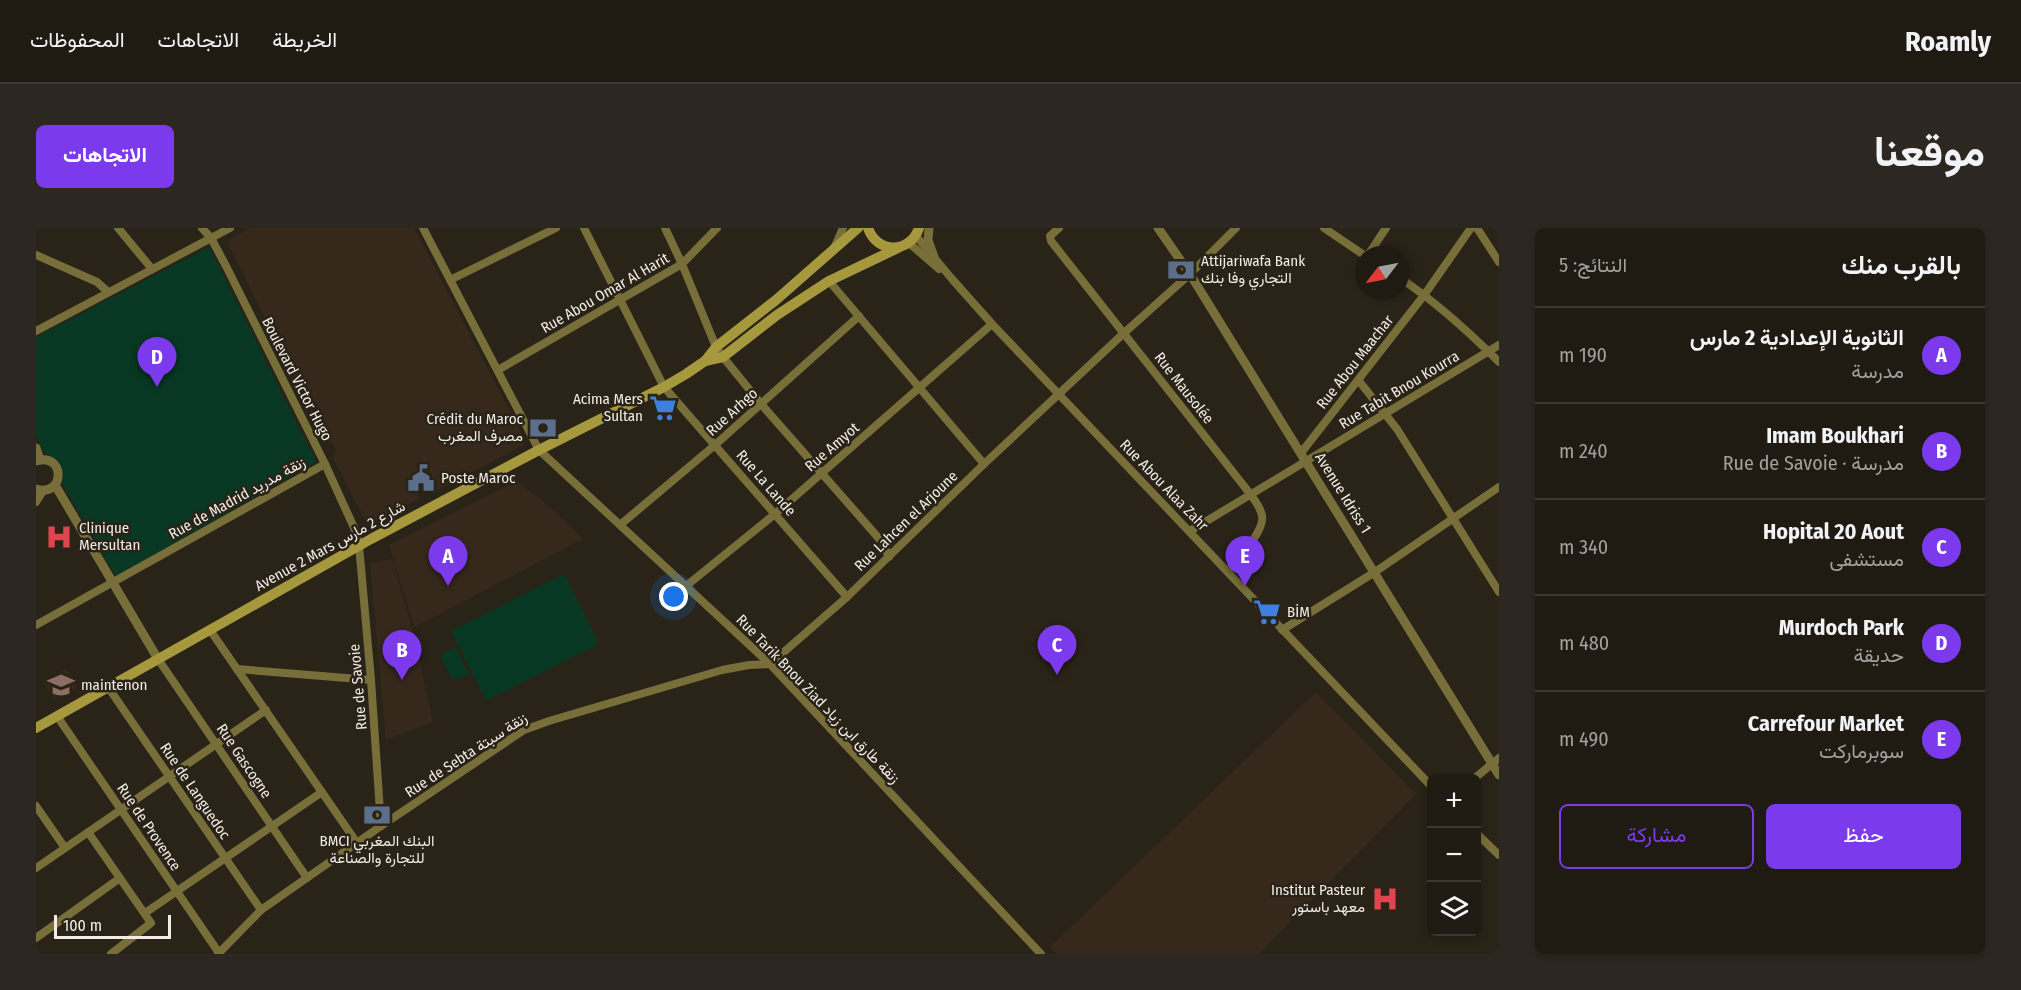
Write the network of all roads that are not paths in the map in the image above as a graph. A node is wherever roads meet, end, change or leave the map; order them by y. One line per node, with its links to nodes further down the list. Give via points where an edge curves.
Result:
1 (118, 228): 30 (street)
2 (202, 228): 21 (street, Boulevard Victor Hugo)
3 (230, 228): 21 (street)
4 (423, 228): 33 (street)
5 (556, 228): 33 (street)
6 (584, 228): 38 (street, Rue La Lande)
7 (665, 228): 29 (street)
8 (717, 228): 29 (street, Rue Abou Omar Al Harit)
9 (843, 228): 23 (street)
10 (858, 228): 23 (main road, Avenue 2 Mars شارع 2 مارس)
11 (868, 228): 24 (main road, via 878,243)
12 (929, 228): 27 (street, via 928,240)
13 (1059, 228): 42 (street, Rue Mausolée, via 1050,240)
14 (1158, 228): 31 (street, Avenue Idriss 1)
15 (1236, 228): 31 (street, Rue Lahcen el Arjoune)
16 (1324, 228): 25 (street)
17 (1386, 228): 22 (street)
18 (1471, 228): 37 (street, Rue Abou Maachar)
19 (1478, 228): 28 (street)
20 (915, 236): 24 (main road, Avenue 2 Mars شارع 2 مارس); 27 (street, Rue Abou Alaa Zahr); 32 (street, Rue Abou Alaa Zahr)
21 (211, 238): 30 (street); 62 (street, Boulevard Victor Hugo)
22 (1373, 246)
23 (834, 248): 44 (main road, Avenue 2 Mars شارع 2 مارس)
24 (898, 248): 34 (main road, Avenue 2 Mars شارع 2 مارس)
25 (1355, 248)
26 (36, 255): 36 (street, via 97,282)
27 (934, 257): 32 (street, Rue Abou Alaa Zahr)
28 (1499, 262)
29 (682, 264): 38 (street, Rue Abou Omar Al Harit); 44 (street)
30 (152, 269): 36 (street)
31 (1190, 274): 42 (street, Rue Lahcen el Arjoune); 59 (street, Avenue Idriss 1)
32 (952, 279): 40 (street, Rue Abou Alaa Zahr)
33 (450, 280): 49 (street)
34 (829, 281): 39 (street); 46 (main road, Avenue 2 Mars شارع 2 مارس)
35 (1409, 284): 37 (street)
36 (108, 292): 41 (street)
37 (1425, 294): 45 (street); 50 (street, Rue Abou Maachar)
38 (620, 300): 49 (street, Rue Abou Omar Al Harit); 51 (street, Rue La Lande)
39 (859, 316): 52 (street); 54 (street, Rue Arhgo)
40 (993, 324): 52 (street, Rue Amyot); 53 (street, Rue Abou Alaa Zahr)
41 (36, 331)
42 (1124, 333): 53 (street, Rue Lahcen el Arjoune); 68 (street, Rue Mausolée)
43 (1499, 345): 45 (street, Rue Tabit Bnou Kourra)
44 (716, 347): 46 (street); 47 (main road, Avenue 2 Mars شارع 2 مارس)
45 (1489, 351): 48 (street); 55 (street, Rue Tabit Bnou Kourra)
46 (723, 357): 47 (main road, Avenue 2 Mars شارع 2 مارس); 54 (street)
47 (705, 361): 51 (main road, Avenue 2 Mars شارع 2 مارس)
48 (1499, 362)
49 (498, 370): 58 (street)
50 (1359, 381): 55 (street); 59 (street, Rue Abou Maachar)
51 (664, 387): 56 (street, Rue La Lande); 58 (main road, Avenue 2 Mars شارع 2 مارس)
52 (920, 388): 63 (street); 64 (street, Rue Amyot)
53 (1059, 394): 63 (street, Rue Lahcen el Arjoune); 73 (street, Rue Abou Alaa Zahr)
54 (760, 404): 56 (street, Rue Arhgo); 64 (street)
55 (1387, 414): 61 (street, Rue Tabit Bnou Kourra); 71 (street)
56 (715, 445): 70 (street, Rue La Lande); 72 (street, Rue Arhgo)
57 (36, 448): 60 (street)
58 (539, 450): 72 (street, Rue Tarik Bnou Ziad زنقة طارق ابن زياد); 75 (main road, Avenue 2 Mars شارع 2 مارس)
59 (1301, 453): 61 (street, Avenue Idriss 1)
60 (38, 460): 65 (street, via 48,460 56,467 59,474)
61 (1307, 462): 68 (street, Rue Tabit Bnou Kourra); 79 (street, Avenue Idriss 1)
62 (325, 464): 75 (street, Boulevard Victor Hugo); 80 (street, Rue de Madrid زنقة مدريد)
63 (984, 464): 76 (street, Rue Lahcen el Arjoune)
64 (823, 473): 70 (street, Rue Amyot); 74 (street)
65 (55, 485): 67 (street); 80 (street)
66 (1499, 487): 71 (street)
67 (39, 490): 69 (street)
68 (1251, 495): 73 (street, Rue Tabit Bnou Kourra); 78 (street, Rue Mausolée, via 1263,517 1261,526)
69 (36, 502)
70 (775, 514): 81 (street, Rue Amyot); 83 (street, Rue La Lande)
71 (1454, 519): 79 (street); 82 (street)
72 (620, 525): 81 (street, Rue Tarik Bnou Ziad زنقة طارق ابن زياد)
73 (1190, 531): 78 (street, Rue Abou Alaa Zahr)
74 (882, 542): 76 (street); 77 (street)
75 (359, 545): 85 (main road, Avenue 2 Mars شارع 2 مارس); 90 (street, Rue de Savoie)
76 (898, 548): 77 (street, Rue Lahcen el Arjoune)
77 (889, 557): 83 (street, Rue Lahcen el Arjoune)
78 (1228, 571): 86 (street, Rue Abou Alaa Zahr)
79 (1375, 572): 86 (street); 96 (street, Avenue Idriss 1)
80 (114, 582): 84 (street, Rue de Madrid زنقة مدريد); 87 (street)
81 (686, 586): 88 (street, Rue Tarik Bnou Ziad زنقة طارق ابن زياد)
82 (1499, 592)
83 (847, 597): 88 (street, Rue Lahcen el Arjoune)
84 (36, 625)
85 (210, 630): 87 (main road, Avenue 2 Mars شارع 2 مارس); 89 (street)
86 (1282, 630): 100 (street, Rue Abou Alaa Zahr)
87 (158, 659): 91 (main road, Avenue 2 Mars شارع 2 مارس); 95 (street, Rue Gascogne)
88 (770, 664): 105 (street, Rue de Sebta زنقة سبتة, via 722,670 535,726); 121 (street, Rue Tarik Bnou Ziad زنقة طارق ابن زياد)
89 (237, 669): 90 (street); 92 (street)
90 (371, 680): 105 (street, Rue de Savoie)
91 (108, 687): 93 (main road, Avenue 2 Mars شارع 2 مارس); 99 (street, Rue de Languedoc)
92 (266, 711): 95 (street); 101 (street)
93 (57, 716): 94 (main road, Avenue 2 Mars شارع 2 مارس); 103 (street, Rue de Provence)
94 (36, 728)
95 (216, 744): 99 (street); 104 (street, Rue Gascogne)
96 (1495, 761): 97 (street); 98 (street, Avenue Idriss 1)
97 (1480, 774)
98 (1499, 775)
99 (169, 776): 103 (street); 111 (street, Rue de Languedoc)
100 (1427, 783)
101 (322, 792): 104 (street); 108 (street)
102 (36, 806): 109 (street)
103 (121, 809): 106 (street); 115 (street, Rue de Provence)
104 (272, 826): 111 (street); 114 (street, Rue Gascogne)
105 (381, 826): 108 (street, Rue de Sebta زنقة سبتة)
106 (88, 832): 109 (street); 113 (street)
107 (1481, 838): 110 (street)
108 (357, 843): 114 (street, Rue de Sebta زنقة سبتة)
109 (65, 848): 112 (street)
110 (1498, 853)
111 (225, 858): 115 (street); 116 (street, Rue de Languedoc)
112 (36, 868)
113 (120, 878): 117 (street); 118 (street)
114 (307, 878): 116 (street, Rue de Sebta زنقة سبتة)
115 (177, 891): 117 (street); 119 (street, Rue de Provence)
116 (261, 910): 119 (street, Rue de Sebta زنقة سبتة)
117 (145, 913): 120 (street, via 151,924)
118 (36, 938)
119 (218, 953)
120 (111, 954)
121 (1041, 954)

